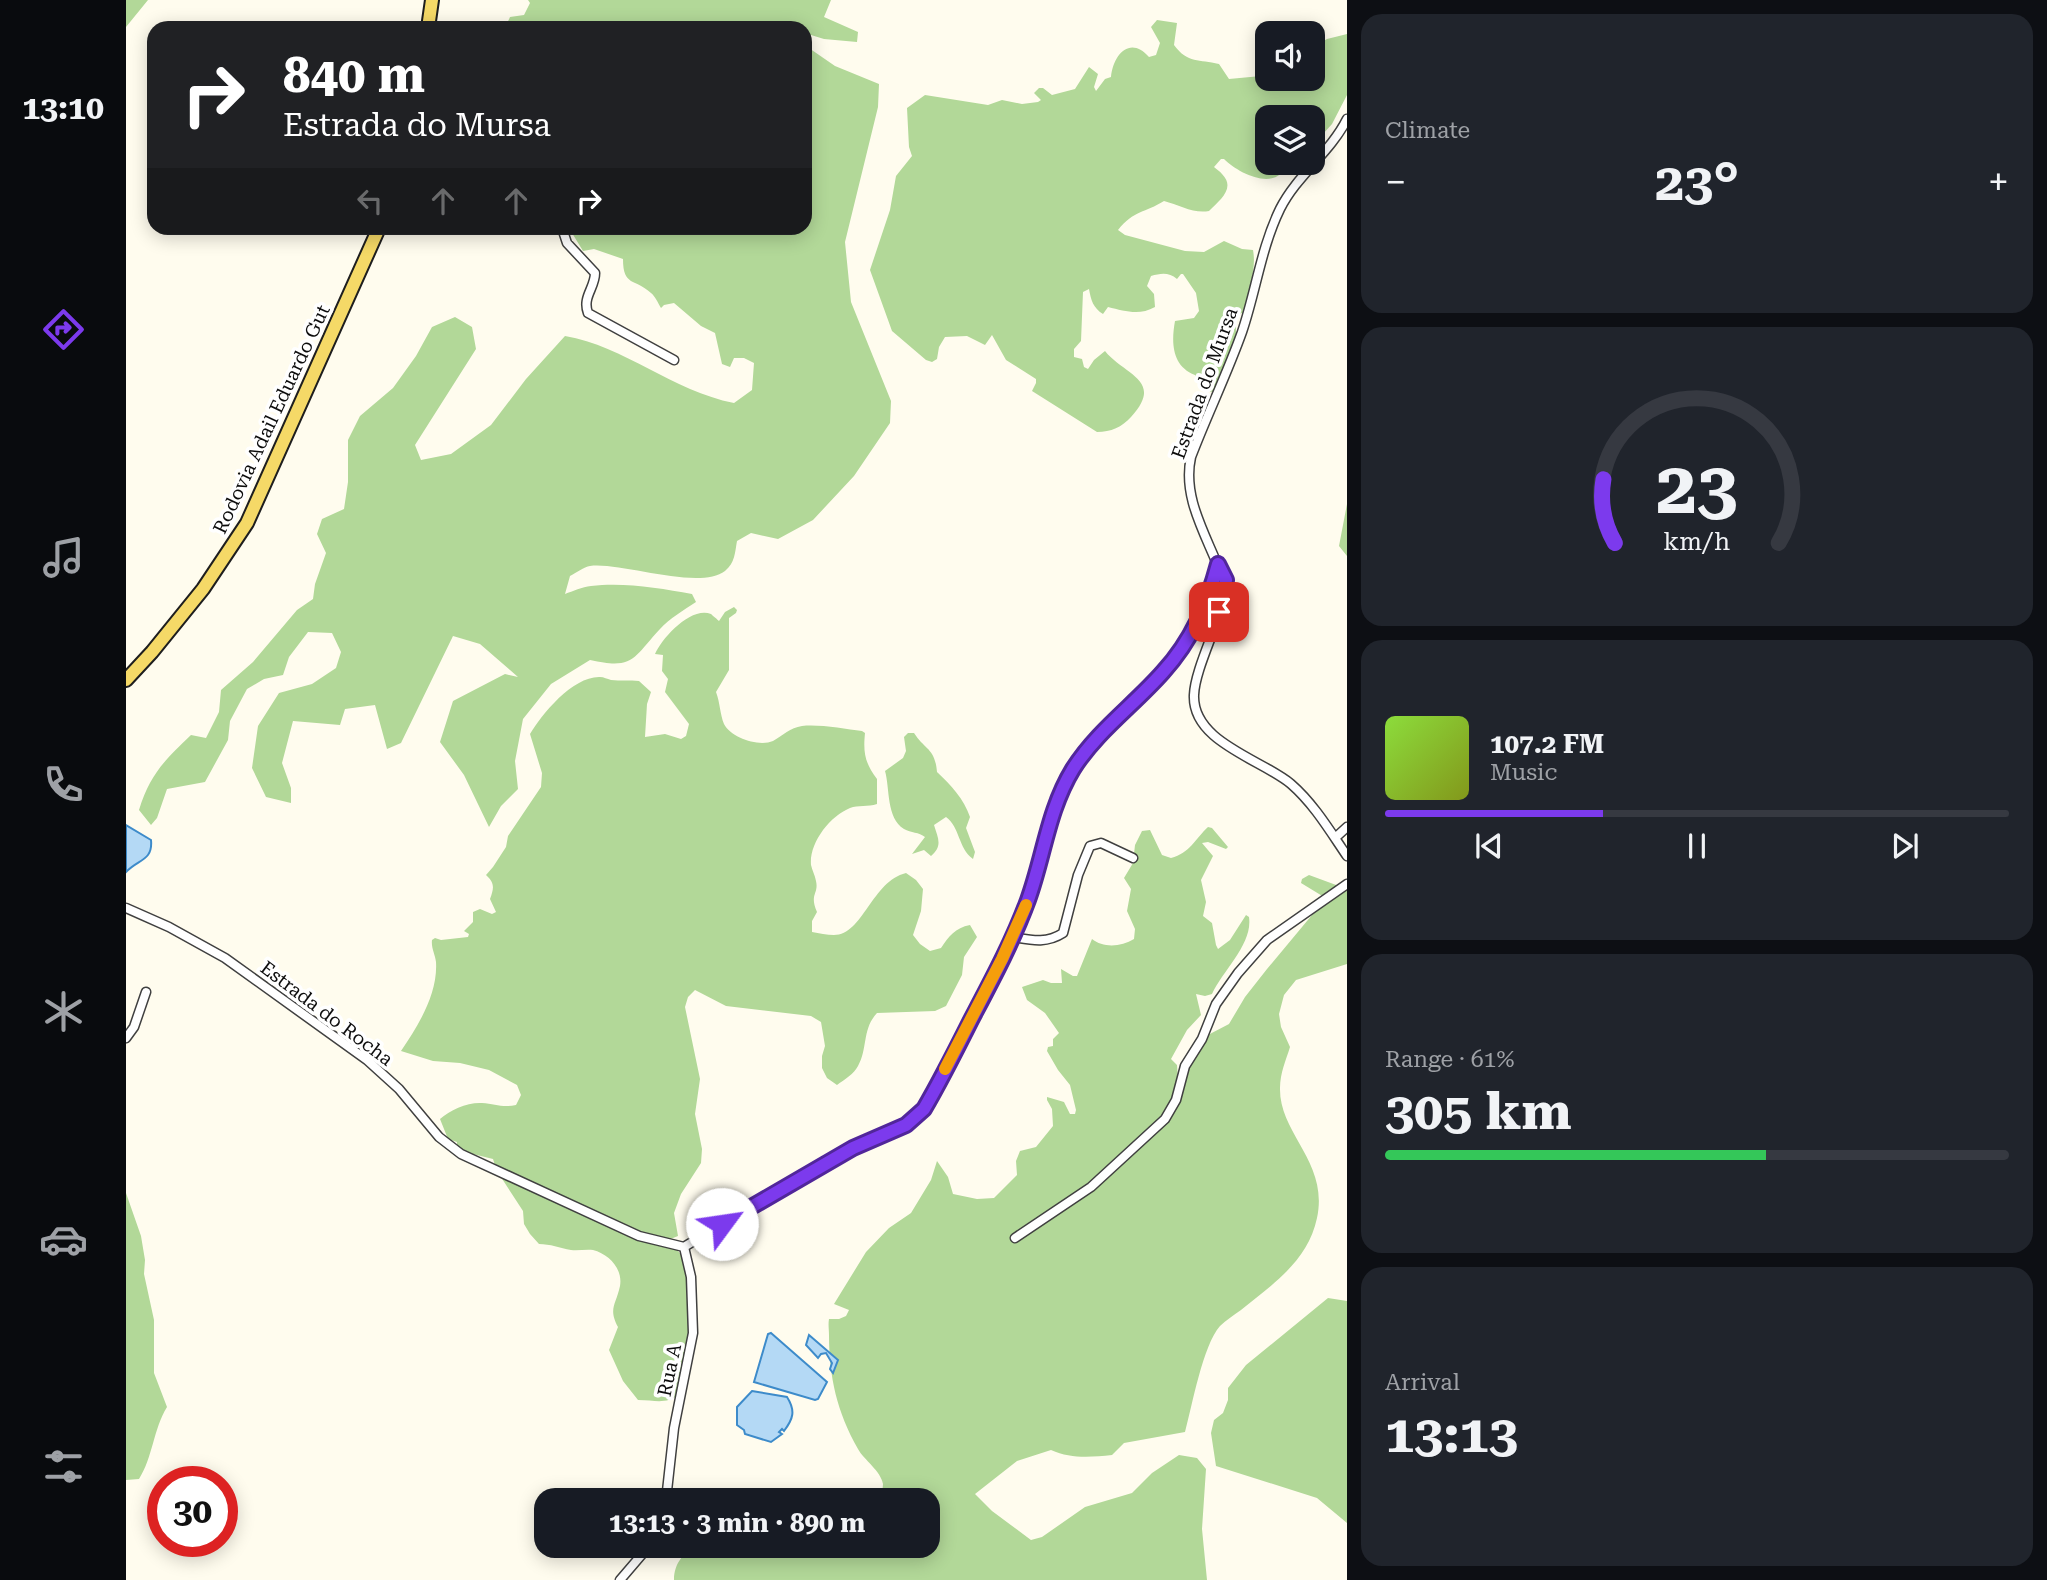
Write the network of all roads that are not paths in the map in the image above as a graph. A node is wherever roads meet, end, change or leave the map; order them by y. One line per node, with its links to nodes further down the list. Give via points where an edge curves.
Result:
1 (432, 0): 2 (main road)
2 (429, 21)
3 (1347, 119): 7 (street, Estrada do Mursa, via 1279,211 1243,329 1191,457 1191,496)
4 (376, 235): 8 (main road, Rodovia Adail Eduardo Gut, via 247,523 203,589)
5 (564, 235): 6 (street, via 595,273 586,301 588,313)
6 (674, 360)
7 (1218, 564): 10 (street, Estrada do Mursa, via 1226,587 1195,683 1194,707 1216,738 1293,786); 15 (street, via 1210,595 1190,637 1163,673 1100,733 1073,769 1054,809)
8 (126, 680)
9 (1347, 827): 10 (street)
10 (1335, 838): 11 (street, Estrada do Mursa)
11 (1347, 856)
12 (1133, 858): 15 (street, via 1101,843 1090,846 1063,933 1041,941)
13 (1347, 884): 18 (street, via 1267,940 1238,973 1216,1004 1165,1119 1091,1187)
14 (126, 908): 19 (street, Estrada do Rocha, via 225,958 367,1060 432,1130 461,1154 639,1236)
15 (1013, 937): 19 (street, via 916,1118 810,1171)
16 (146, 992): 17 (street)
17 (126, 1038)
18 (1015, 1238)
19 (684, 1247): 20 (street, Rua A, via 691,1277 693,1333)
20 (667, 1488)
21 (639, 1558): 22 (street)
22 (620, 1580)

